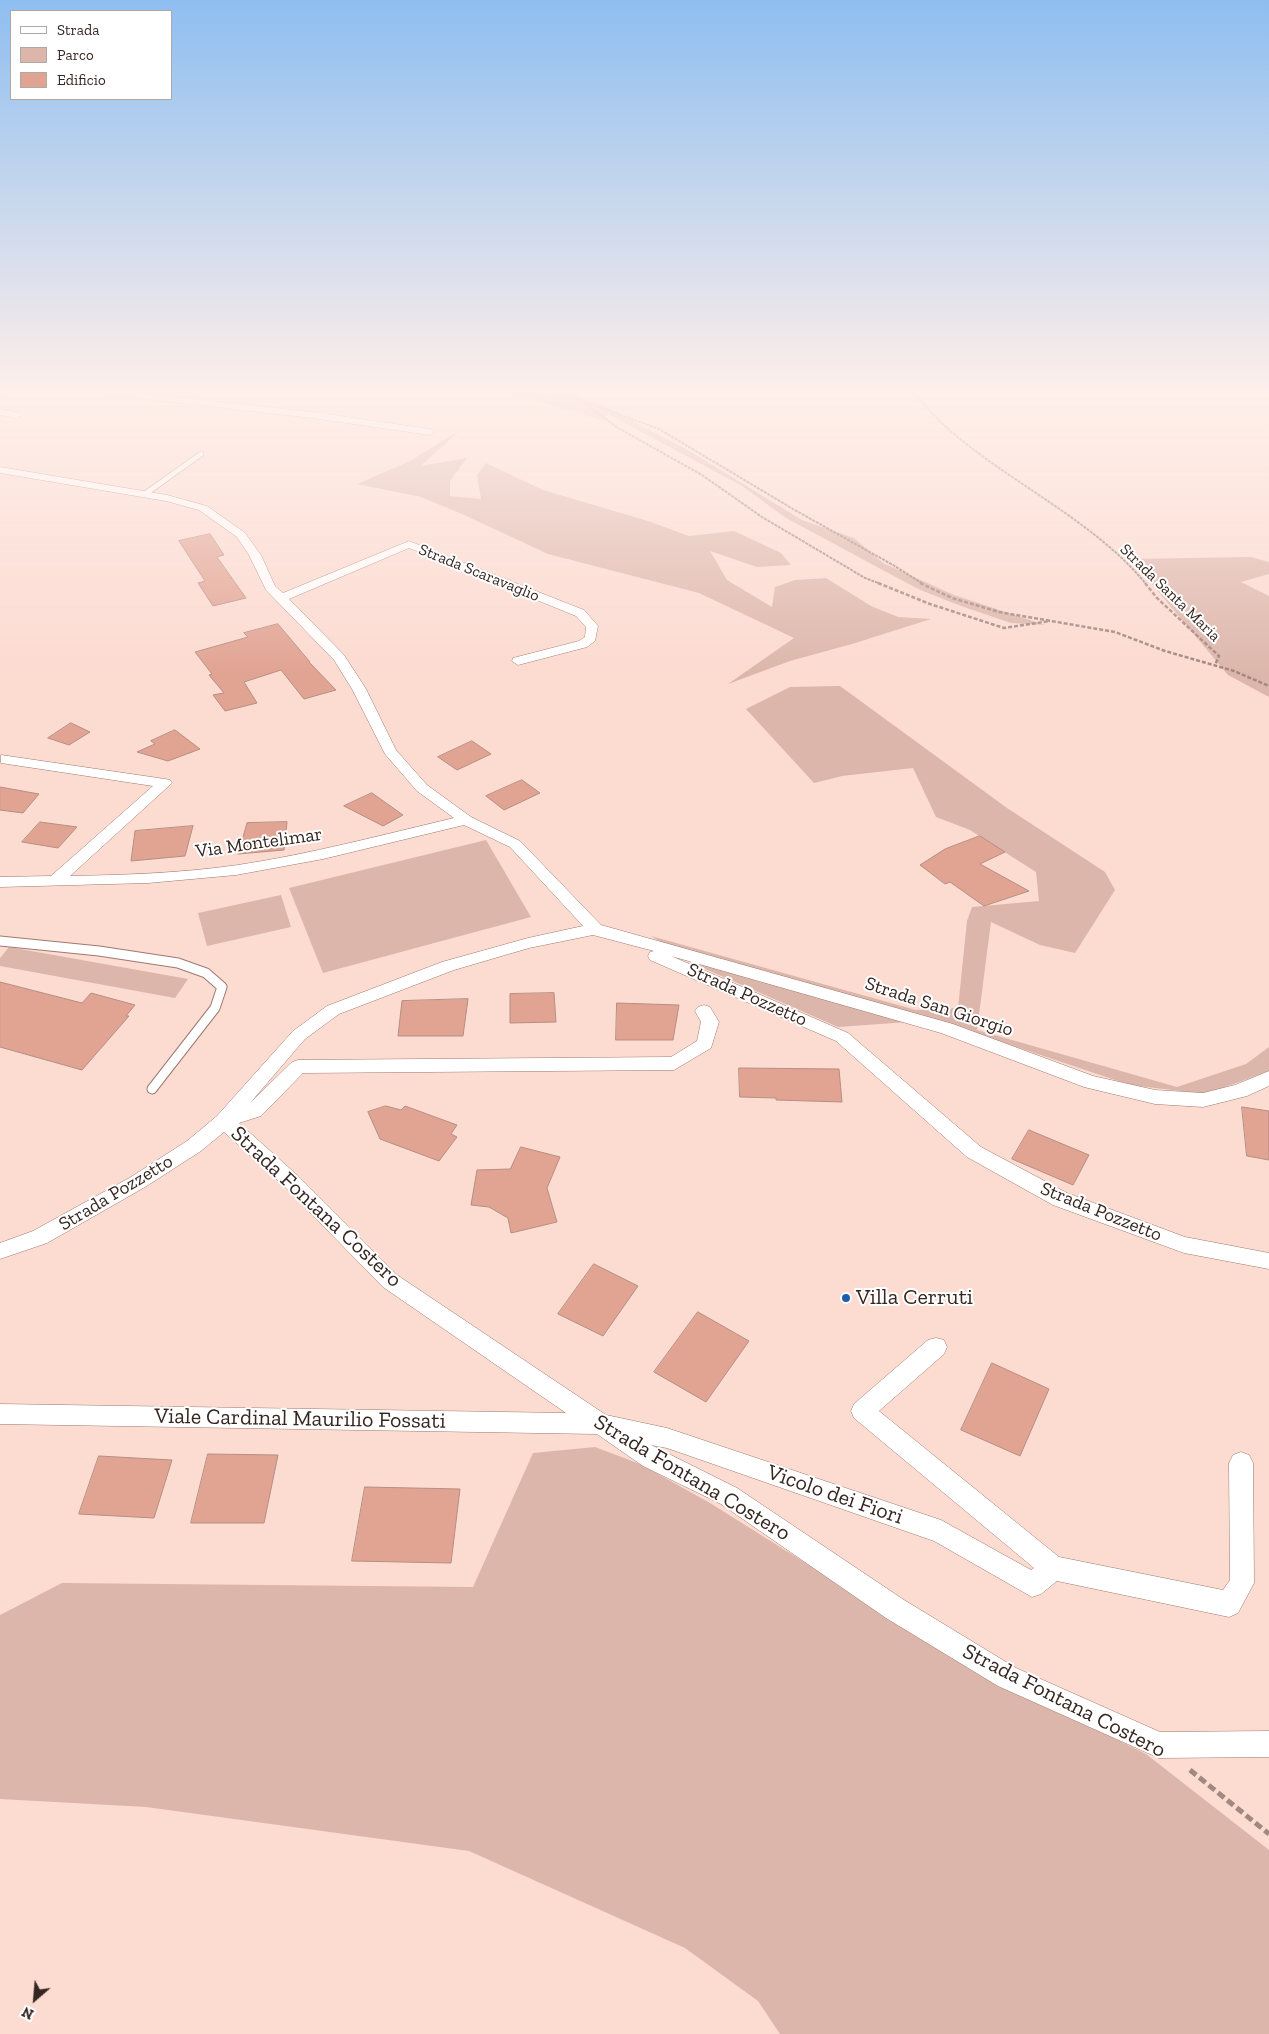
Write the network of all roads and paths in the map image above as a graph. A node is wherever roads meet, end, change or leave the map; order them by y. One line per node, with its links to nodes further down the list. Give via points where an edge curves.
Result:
1 (96, 486): 6 (street)
2 (156, 486): 6 (lane)
3 (718, 486): 8 (path, via 762,517 865,578 1004,628)
4 (754, 486): 8 (path, via 920,583 952,598 1000,612)
5 (1025, 486): 10 (path, Strada Santa Maria, via 1132,567 1157,598 1219,656)
6 (145, 494): 7 (street, via 203,508 241,535 270,587)
7 (281, 598): 9 (street, Strada Scaravaglio, via 409,544 580,613 592,626 591,638 583,644); 13 (street, via 339,658 359,689 390,751 422,788)
8 (1055, 621): 10 (path, via 1115,632 1165,651)
9 (518, 661)
10 (1215, 664): 11 (path)
11 (1269, 686)
12 (2, 759): 14 (street, via 165,783)
13 (466, 820): 14 (street, Via Montelimar, via 324,855 235,870); 16 (street, via 515,844)
14 (55, 881): 15 (street, Via Montelimar)
15 (0, 882)
16 (595, 929): 19 (street, Strada San Giorgio, via 947,1028 1090,1082 1155,1097 1203,1100 1240,1091); 21 (street, Strada Pozzetto, via 528,943 448,966 333,1010 299,1035); 23 (street, Strada Pozzetto, via 842,1037 974,1152 1060,1199 1184,1245)
17 (0, 941): 20 (lane, via 178,963 206,974 222,988 215,1008)
18 (704, 1011): 21 (street, Strada Pozzetto, via 710,1022 705,1044 674,1063 298,1067 254,1111)
19 (1269, 1078)
20 (152, 1089)
21 (224, 1121): 22 (street, Strada Pozzetto, via 194,1146 138,1182 40,1237); 26 (street, Strada Fontana Costero, via 290,1180 390,1281)
22 (0, 1251)
23 (1269, 1261)
24 (936, 1346): 28 (street, via 862,1411)
25 (0, 1414): 26 (street, Viale Cardinal Maurilio Fossati)
26 (600, 1424): 28 (street, Vicolo dei Fiori, via 667,1438 941,1532 1032,1585); 30 (street, Strada Fontana Costero, via 651,1458 729,1496 895,1610 1007,1677)
27 (1241, 1463): 28 (street, via 1242,1583 1229,1604)
28 (1053, 1568)
29 (1269, 1744): 30 (street)
30 (1159, 1745): 31 (path, Strada Fontana Costero)
31 (1269, 1834)

